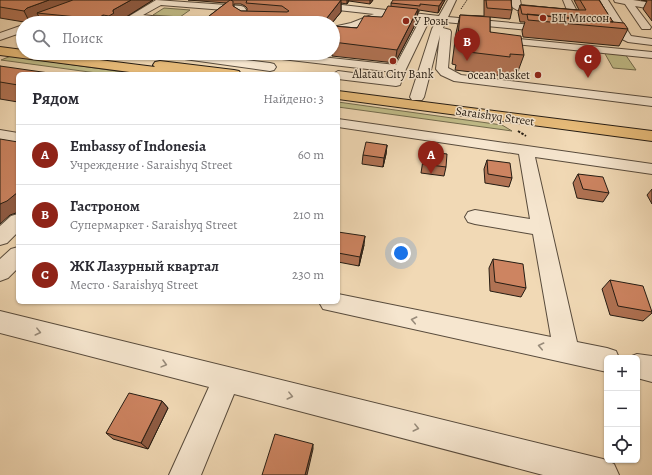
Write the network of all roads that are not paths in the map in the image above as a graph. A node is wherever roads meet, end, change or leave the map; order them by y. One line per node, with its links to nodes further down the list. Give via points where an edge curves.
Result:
1 (94, 0): 14 (street)
2 (141, 0): 9 (street)
3 (275, 0): 11 (street)
4 (452, 0): 22 (street)
5 (516, 0): 6 (street, via 517,7 574,16)
6 (567, 0)
7 (604, 0): 30 (street)
8 (618, 0): 10 (street)
9 (159, 2): 18 (street); 19 (street, via 240,9)
10 (628, 2): 13 (street); 23 (street)
11 (330, 3): 15 (street)
12 (416, 5): 20 (street)
13 (652, 6)
14 (62, 12): 16 (street); 17 (street)
15 (384, 13): 20 (street); 24 (street, via 368,22)
16 (53, 16)
17 (64, 16)
18 (135, 16)
19 (241, 16)
20 (411, 16): 21 (street)
21 (426, 17): 22 (street); 44 (street)
22 (442, 18): 25 (street); 27 (street)
23 (646, 27)
24 (340, 29)
25 (437, 29): 52 (street, via 446,32 442,69 474,90); 55 (street)
26 (16, 30): 29 (street)
27 (560, 30)
28 (590, 33): 30 (street)
29 (3, 35)
30 (625, 36): 32 (street, via 628,39)
31 (520, 42): 37 (street)
32 (652, 42)
33 (0, 45): 34 (main road)
34 (16, 47)
35 (0, 51): 36 (main road)
36 (16, 53)
37 (652, 55)
38 (69, 60): 45 (main road)
39 (123, 60): 46 (main road)
40 (228, 60): 43 (street)
41 (316, 60): 47 (street)
42 (340, 60): 44 (street)
43 (285, 69)
44 (400, 70): 49 (street, via 396,82)
45 (161, 72)
46 (218, 72)
47 (308, 72)
48 (340, 75): 49 (street)
49 (354, 77): 51 (street)
50 (340, 87): 51 (main road, Saraishyq Street)
51 (380, 92): 55 (main road, Saraishyq Street)
52 (519, 92): 56 (street); 58 (street)
53 (340, 94): 55 (main road, via 410,102)
54 (340, 94): 57 (main road, Saraishyq Street)
55 (417, 97): 59 (main road, Saraishyq Street)
56 (652, 102)
57 (455, 110): 59 (main road, via 457,105 461,105 574,120); 63 (main road, Saraishyq Street)
58 (652, 113)
59 (594, 120): 61 (main road, Saraishyq Street)
60 (340, 123): 65 (street)
61 (652, 127)
62 (0, 135): 64 (street)
63 (652, 136)
64 (16, 138)
65 (526, 150): 66 (street); 69 (street)
66 (652, 169)
67 (474, 217): 69 (street)
68 (16, 223): 70 (street)
69 (541, 228): 75 (street)
70 (0, 238)
71 (16, 257): 72 (street)
72 (0, 272)
73 (340, 304): 75 (street, one-way to 73)
74 (0, 322): 79 (street, one-way to 79)
75 (566, 351): 76 (street)
76 (604, 359)
77 (640, 367): 78 (street)
78 (652, 369)
79 (226, 380): 80 (street, one-way to 80); 81 (street)
80 (594, 474)
81 (185, 475)

